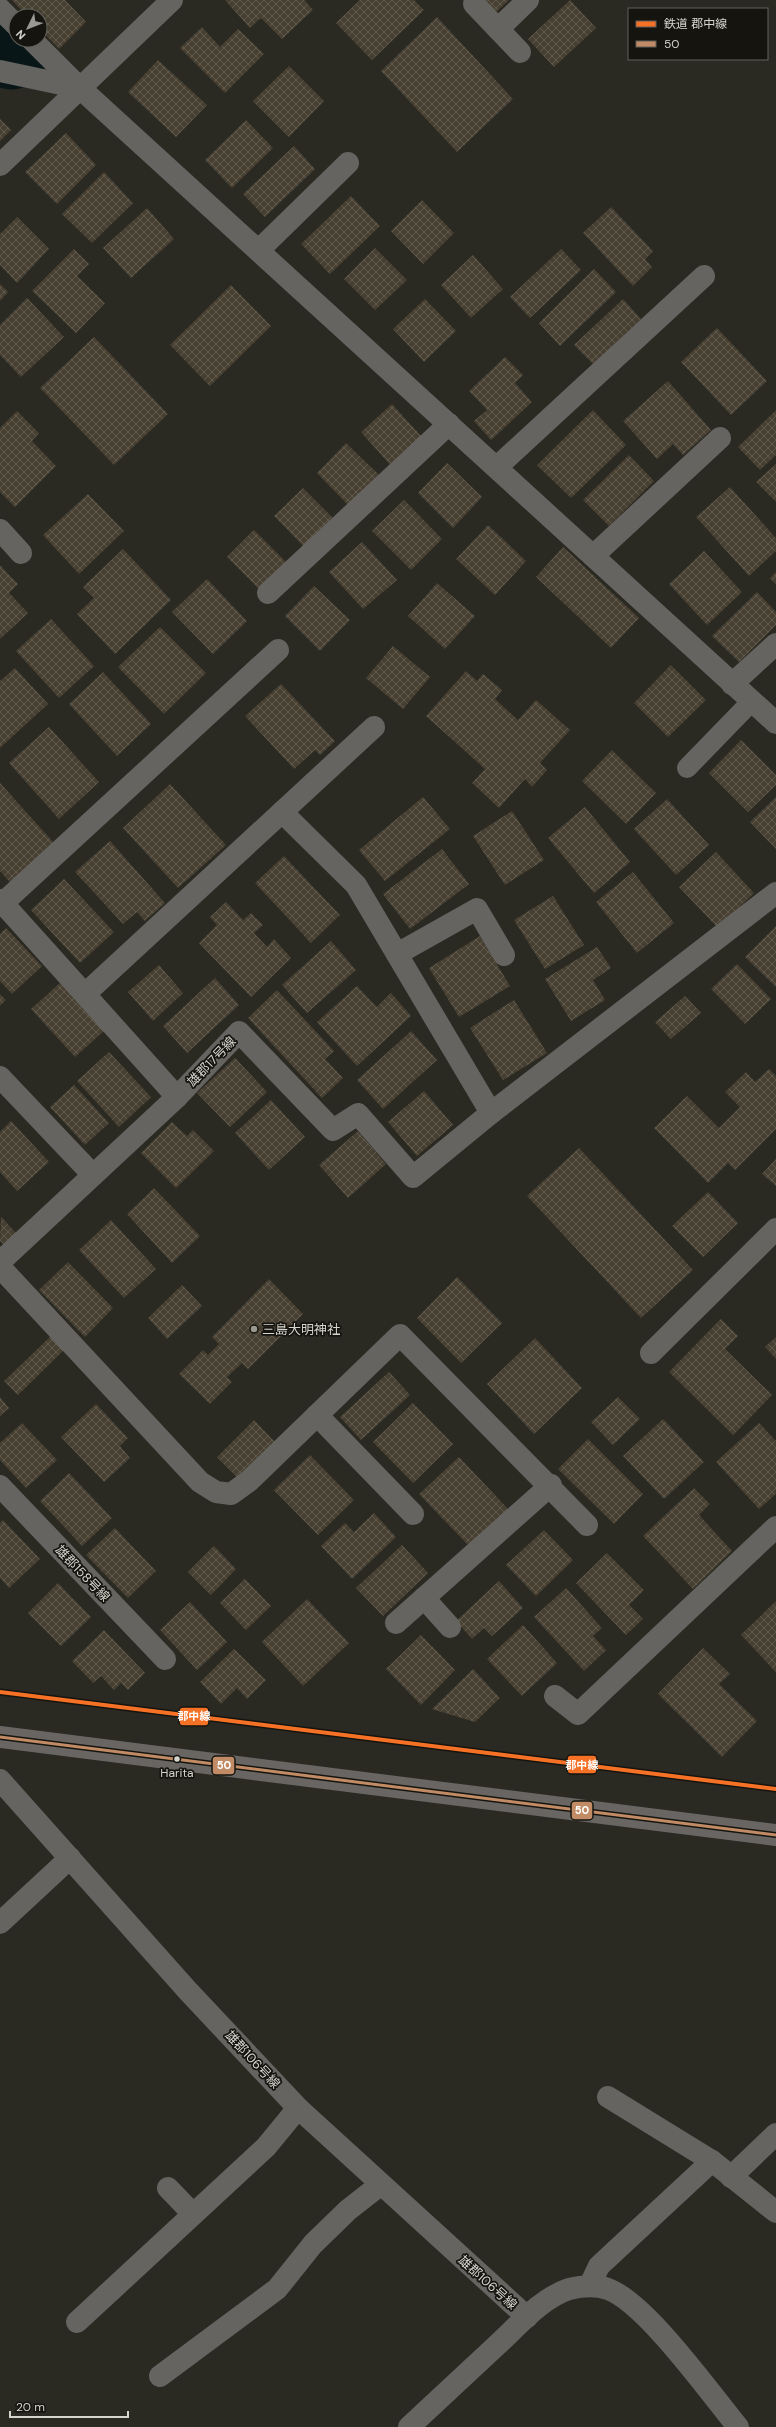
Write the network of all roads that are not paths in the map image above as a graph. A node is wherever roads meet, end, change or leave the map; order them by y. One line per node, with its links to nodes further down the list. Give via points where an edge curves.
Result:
1 (172, 0): 10 (street)
2 (528, 0): 6 (street)
3 (474, 4): 6 (street)
4 (0, 9): 5 (street)
5 (8, 16)
6 (498, 29): 8 (street)
7 (40, 48): 10 (street)
8 (520, 52)
9 (0, 71): 10 (street)
10 (80, 88): 12 (street); 13 (street)
11 (348, 163): 13 (street)
12 (0, 165)
13 (259, 250): 15 (street)
14 (704, 276): 17 (street)
15 (449, 424): 17 (street); 21 (street)
16 (720, 438): 20 (street)
17 (497, 467): 20 (street)
18 (0, 530): 19 (street)
19 (21, 553)
20 (593, 556): 24 (street)
21 (268, 593)
22 (776, 644): 24 (street)
23 (278, 650): 31 (street)
24 (732, 684): 25 (street)
25 (752, 701): 26 (street); 28 (lane)
26 (776, 724)
27 (374, 728): 29 (street)
28 (687, 768)
29 (282, 812): 32 (street, via 356,885); 34 (street)
30 (776, 893): 37 (street)
31 (2, 902): 34 (street)
32 (397, 954): 33 (street, via 477,909); 37 (street)
33 (504, 955)
34 (84, 994): 36 (street)
35 (0, 1077): 38 (street)
36 (177, 1097): 37 (street, 雄郡17号線, via 239,1032 333,1130 358,1114 413,1177); 38 (street, 雄郡17号線)
37 (491, 1113)
38 (93, 1175): 40 (street, 雄郡17号線)
39 (776, 1229): 42 (street)
40 (0, 1262)
41 (0, 1267): 43 (street, via 200,1482 216,1492 231,1494 249,1481)
42 (651, 1353)
43 (317, 1415): 45 (street, via 400,1335); 46 (street)
44 (0, 1486): 52 (street, 雄郡158号線)
45 (551, 1486): 47 (street); 49 (street)
46 (413, 1514)
47 (587, 1525)
48 (776, 1527): 53 (street, via 578,1714)
49 (424, 1598): 50 (street); 51 (street)
50 (396, 1623)
51 (450, 1627)
52 (166, 1659)
53 (555, 1696)
54 (0, 1737): 56 (main road)
55 (0, 1780): 57 (street, 雄郡106号線)
56 (776, 1835)
57 (70, 1858): 58 (street); 60 (street, 雄郡106号線, via 188,1991)
58 (0, 1923)
59 (608, 2097): 62 (street)
60 (298, 2108): 64 (street, 雄郡106号線); 67 (street, via 266,2147)
61 (776, 2134): 63 (street)
62 (712, 2161): 63 (street); 68 (street, via 599,2266)
63 (732, 2177): 66 (street)
64 (380, 2185): 69 (street, 雄郡106号線); 71 (street, via 348,2210 313,2244 277,2289)
65 (168, 2188): 67 (street)
66 (776, 2212)
67 (193, 2214): 70 (street)
68 (590, 2285): 69 (street, via 569,2290 549,2300); 73 (street, via 609,2289 633,2306 659,2331)
69 (527, 2317): 72 (street)
70 (77, 2322)
71 (160, 2376)
72 (409, 2427)
73 (738, 2427)

